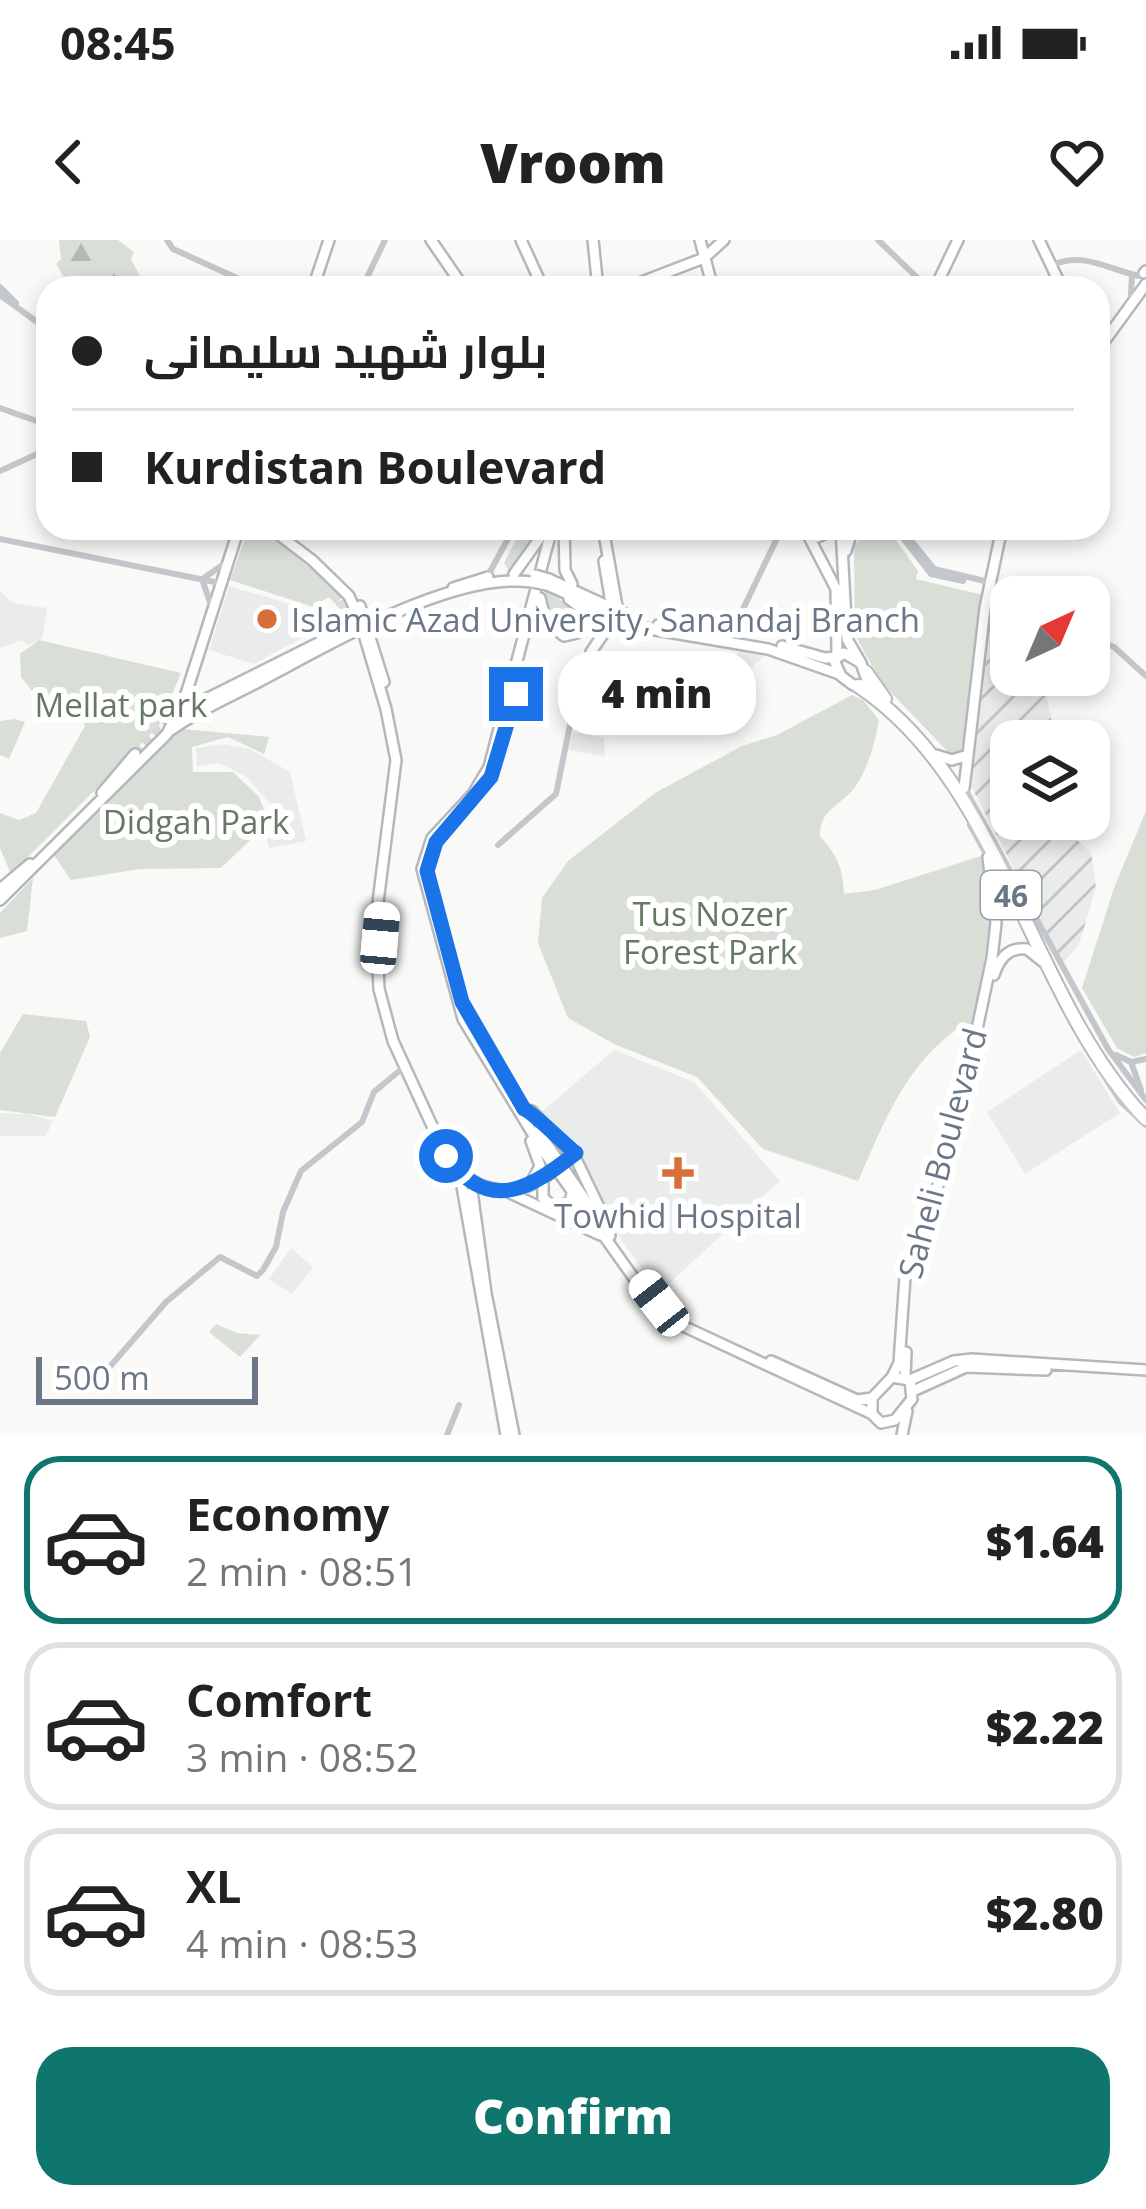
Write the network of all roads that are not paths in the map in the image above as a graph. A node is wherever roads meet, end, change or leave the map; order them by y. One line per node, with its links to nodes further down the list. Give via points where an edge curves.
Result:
1 (167, 240): 14 (street)
2 (329, 240): 15 (main road)
3 (385, 240): 16 (street)
4 (432, 240): 17 (main road)
5 (524, 240): 18 (main road)
6 (590, 240): 19 (main road)
7 (701, 240): 12 (main road)
8 (727, 240): 12 (main road)
9 (878, 240): 23 (street)
10 (960, 240): 24 (main road)
11 (1040, 240): 13 (main road)
12 (706, 260): 20 (main road); 21 (main road); 22 (main road)
13 (1052, 265): 25 (main road); 26 (street, via 1090,258)
14 (233, 276)
15 (317, 276)
16 (368, 276)
17 (457, 276)
18 (543, 276)
19 (594, 276)
20 (660, 276)
21 (671, 276)
22 (711, 276)
23 (920, 276)
24 (940, 276)
25 (1057, 276)
26 (1143, 276): 29 (main road)
27 (2, 293): 28 (street)
28 (36, 322)
29 (1110, 328)
30 (0, 408): 31 (street)
31 (36, 421)
32 (36, 454): 33 (street)
33 (0, 471)
34 (0, 539): 58 (street)
35 (233, 540): 54 (main road)
36 (235, 540): 83 (main road)
37 (286, 540): 69 (main road)
38 (295, 540): 71 (main road, via 340,579)
39 (509, 540): 57 (street)
40 (511, 540): 56 (street)
41 (544, 540): 55 (main road)
42 (552, 540): 66 (main road)
43 (552, 540): 79 (main road)
44 (558, 540): 64 (main road)
45 (602, 540): 62 (main road)
46 (602, 540): 70 (main road)
47 (776, 540): 74 (street)
48 (810, 540): 76 (main road, via 836,589)
49 (841, 540): 53 (main road)
50 (850, 540): 53 (main road)
51 (907, 540): 63 (street, via 934,569)
52 (998, 540): 63 (main road)
53 (844, 562): 76 (main road)
54 (220, 566): 58 (street); 60 (main road)
55 (514, 574): 56 (main road); 59 (main road)
56 (501, 575): 57 (main road)
57 (486, 578): 71 (main road)
58 (200, 579): 60 (street); 68 (street)
59 (534, 579): 61 (main road, bridge); 71 (main road, via 500,580)
60 (215, 582): 68 (main road)
61 (549, 583): 64 (main road); 66 (main road, via 586,612 586,623 573,635 559,634); 70 (main road)
62 (609, 587): 67 (main road); 70 (main road)
63 (985, 588): 65 (street); 93 (main road)
64 (575, 589): 67 (main road)
65 (990, 589)
66 (540, 599): 75 (main road)
67 (594, 600): 70 (main road)
68 (210, 602): 96 (main road, via 170,717)
69 (353, 604): 71 (main road); 72 (main road)
70 (614, 614): 73 (main road); 74 (main road); 81 (main road, via 644,628)
71 (367, 623): 72 (main road); 77 (main road)
72 (345, 632): 77 (main road); 85 (main road)
73 (603, 634): 75 (main road, via 593,623 570,638 544,631); 80 (main road)
74 (730, 636): 81 (main road)
75 (530, 639): 79 (main road)
76 (843, 640): 81 (main road); 82 (main road)
77 (370, 643): 100 (main road, via 401,761)
78 (1110, 645): 84 (street)
79 (525, 652): 109 (main road, via 496,767 427,865 468,1017)
80 (592, 652): 97 (street, via 556,794)
81 (830, 659): 82 (main road, via 848,655); 86 (main road)
82 (863, 668): 86 (main road, via 866,683); 88 (highway, 46)
83 (193, 673): 87 (main road, via 203,687); 91 (main road)
84 (1146, 676)
85 (254, 679): 87 (main road); 91 (main road)
86 (855, 686): 88 (highway, 46); 90 (street)
87 (222, 690): 89 (main road)
88 (875, 693): 90 (highway, 46); 94 (highway, 46)
89 (186, 709)
90 (907, 731): 98 (street); 111 (highway, 46, via 949,782 1096,1051)
91 (167, 734): 99 (main road)
92 (135, 754): 96 (main road)
93 (968, 754): 94 (main road); 95 (main road)
94 (937, 755): 95 (highway, 46)
95 (961, 788): 104 (street); 108 (highway, 46, via 1080,1010)
96 (102, 793): 99 (main road)
97 (497, 845)
98 (988, 857): 102 (main road, Saheli Boulevard); 103 (street)
99 (40, 858): 101 (main road); 101 (main road)
100 (381, 891): 107 (main road, via 379,989); 110 (main road, via 390,1017)
101 (0, 898)
102 (996, 960): 103 (main road, via 1021,948); 121 (main road, Saheli Boulevard, via 956,1131 909,1263); 122 (main road, Saheli Boulevard, via 962,1132 911,1279)
103 (1044, 964): 111 (street, via 1102,1075)
104 (1108, 1049): 106 (street); 108 (street)
105 (1146, 1059): 106 (street)
106 (1131, 1062): 108 (street)
107 (406, 1064): 110 (main road); 119 (street, via 374,1092 362,1122 301,1171 263,1270 216,1259)
108 (1146, 1103)
109 (524, 1114): 112 (main road, via 532,1111); 114 (main road); 115 (main road); 118 (main road)
110 (432, 1115): 113 (main road); 114 (main road, via 469,1172 508,1186)
111 (1146, 1122)
112 (569, 1154): 114 (main road, bridge); 118 (main road, via 606,1218)
113 (458, 1170): 116 (main road); 116 (main road)
114 (543, 1176): 115 (main road, via 542,1198 555,1208 570,1202); 117 (main road)
115 (573, 1189): 118 (main road)
116 (473, 1190): 117 (main road); 128 (main road)
117 (508, 1192): 118 (main road)
118 (608, 1238): 123 (main road, via 678,1317)
119 (107, 1370)
120 (1146, 1372): 122 (main road, via 974,1366)
121 (892, 1377): 122 (main road); 123 (main road)
122 (909, 1383): 125 (main road)
123 (865, 1402): 126 (main road)
124 (459, 1406): 127 (street)
125 (908, 1407): 126 (main road); 130 (main road)
126 (881, 1423): 129 (main road)
127 (447, 1435)
128 (510, 1435)
129 (889, 1435)
130 (902, 1435)

